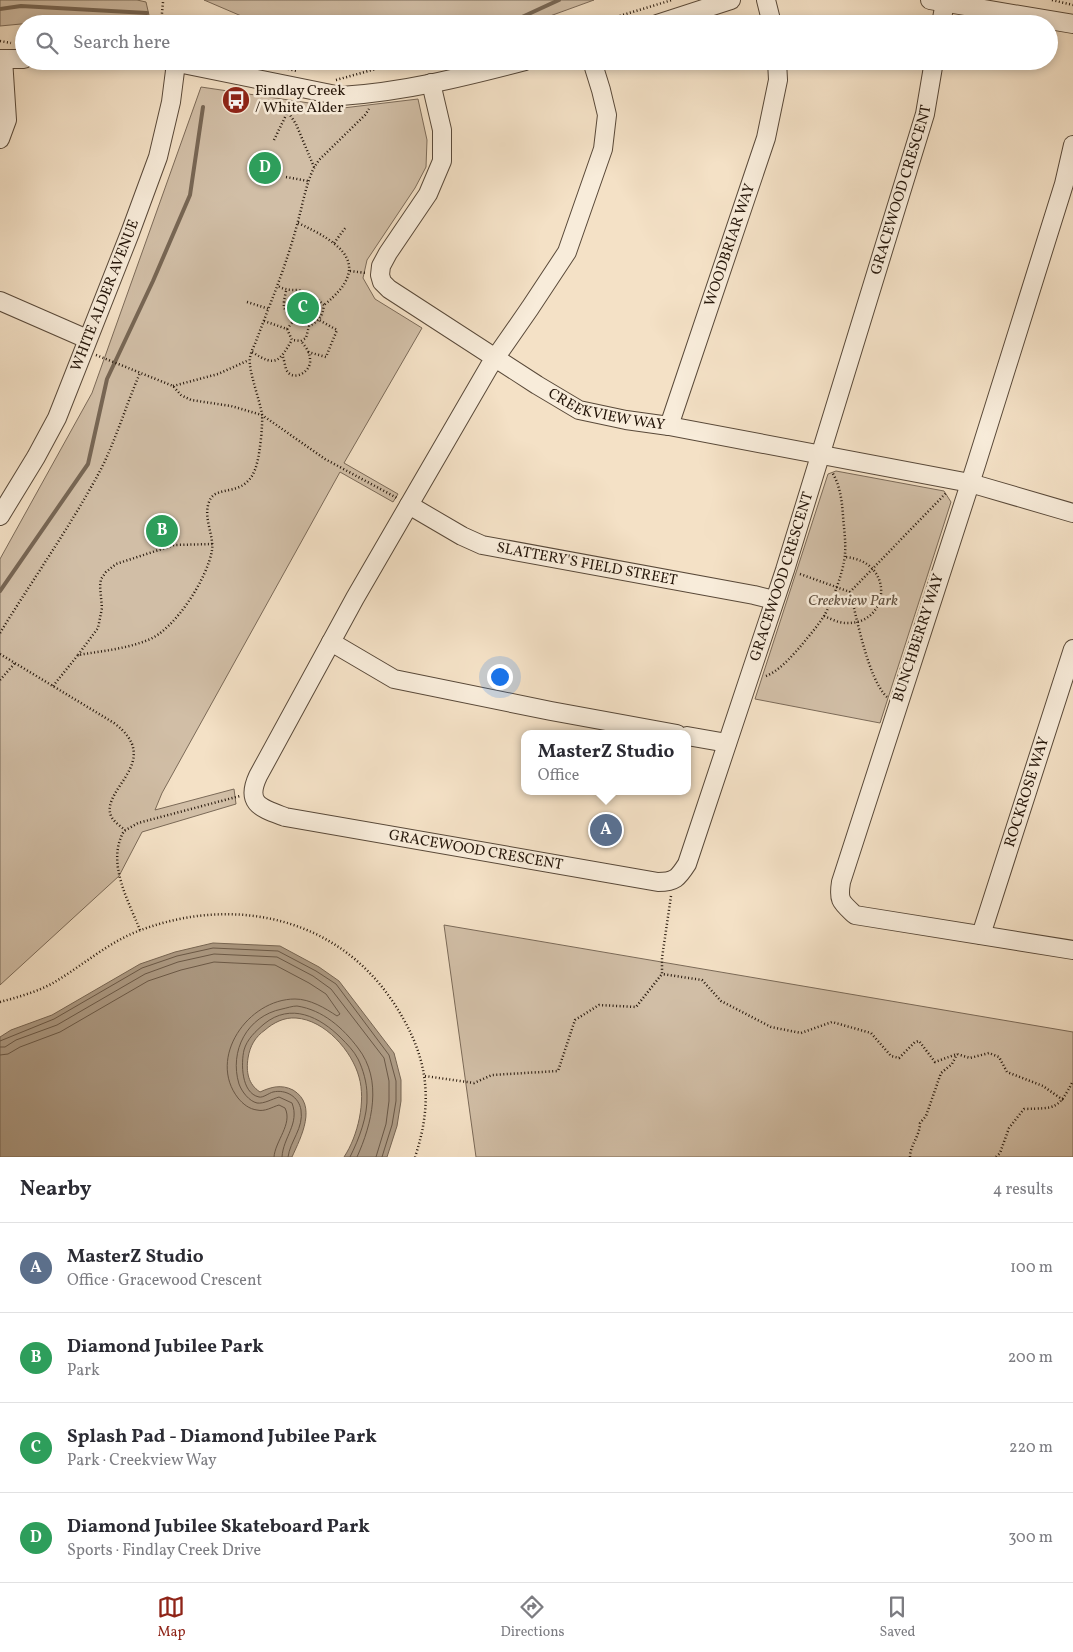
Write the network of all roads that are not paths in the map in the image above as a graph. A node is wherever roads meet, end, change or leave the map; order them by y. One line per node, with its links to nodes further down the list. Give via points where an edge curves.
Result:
1 (731, 0): 4 (street)
2 (766, 0): 5 (street)
3 (938, 1): 6 (street); 7 (street)
4 (684, 15)
5 (770, 15)
6 (940, 15)
7 (1020, 15)
8 (1058, 21): 9 (street)
9 (1073, 24)
10 (1, 59): 11 (street); 19 (street, via 7,120)
11 (15, 59)
12 (172, 70): 22 (street, WHITE ALDER AVENUE, via 171,102 158,157)
13 (212, 70): 18 (street, via 341,96)
14 (487, 70): 18 (street)
15 (595, 70): 23 (street, via 607,115 603,149 567,252)
16 (777, 70): 24 (street, WOODBRIAR WAY, via 774,107 766,138)
17 (932, 70): 25 (street, GRACEWOOD CRESCENT, via 925,114)
18 (431, 83): 23 (street, CREEKVIEW WAY, via 442,130 442,160 428,194 388,253 380,275 389,290)
19 (0, 139)
20 (1073, 145): 26 (street, BUNCHBERRY WAY, via 1064,184)
21 (0, 301): 22 (street)
22 (87, 338): 29 (street, WHITE ALDER AVENUE, via 57,418)
23 (494, 358): 24 (street, CREEKVIEW WAY, via 579,410); 27 (street)
24 (669, 426): 25 (street, CREEKVIEW WAY)
25 (825, 461): 26 (street, CREEKVIEW WAY); 30 (street, GRACEWOOD CRESCENT)
26 (970, 483): 28 (street, CREEKVIEW WAY); 36 (street, BUNCHBERRY WAY, via 839,894 840,902 855,915)
27 (409, 505): 30 (street, SLATTERY'S FIELD STREET, via 482,545); 31 (street)
28 (1073, 513)
29 (0, 516)
30 (774, 600): 35 (street, GRACEWOOD CRESCENT)
31 (331, 642): 33 (street, via 394,679); 35 (street, GRACEWOOD CRESCENT, via 254,785 255,802 263,809 285,817 670,882 687,864)
32 (1073, 649): 36 (street, ROCKROSE WAY)
33 (655, 730)
34 (691, 737): 35 (street)
35 (727, 743)
36 (981, 935): 37 (street, BUNCHBERRY WAY)
37 (1073, 950)

